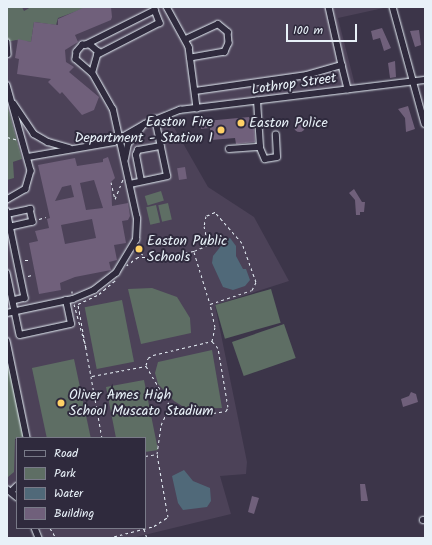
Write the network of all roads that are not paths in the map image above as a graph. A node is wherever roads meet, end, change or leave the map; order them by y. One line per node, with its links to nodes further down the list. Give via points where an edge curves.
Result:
1 (167, 7): 4 (street)
2 (329, 7): 10 (street)
3 (393, 7): 13 (street)
4 (186, 40): 9 (street); 9 (street, via 218,24 228,32 229,43 225,52)
5 (7, 42): 7 (street)
6 (84, 46): 8 (street, via 93,47); 8 (street, via 154,10 160,23); 11 (street, via 77,52 76,59)
7 (8, 54)
8 (98, 55): 11 (street)
9 (191, 58): 16 (street)
10 (342, 66): 15 (street); 16 (street, via 307,75)
11 (92, 73): 24 (street, via 112,106)
12 (425, 80): 13 (street, Lothrop Street)
13 (413, 81): 15 (street, Lothrop Street); 21 (street)
14 (7, 85): 17 (street)
15 (348, 89): 18 (street, Lothrop Street)
16 (195, 90): 19 (street)
17 (12, 101): 27 (street, via 34,134 52,144); 29 (street)
18 (257, 101): 19 (street, Lothrop Street); 26 (street)
19 (197, 108): 20 (street, Lothrop Street, via 167,114)
20 (155, 120): 22 (street, Lothrop Street); 25 (street)
21 (425, 124)
22 (142, 126): 24 (street, Lothrop Street); 30 (street, via 128,144)
23 (276, 134): 26 (street, via 277,157 265,159)
24 (119, 139): 27 (street, Lothrop Street); 30 (street)
25 (161, 146): 31 (street, via 138,150 136,155); 31 (street, via 167,176)
26 (260, 147): 28 (street)
27 (74, 149): 29 (street, Lothrop Street)
28 (229, 149)
29 (28, 157): 33 (street, via 31,175 28,186 20,195)
30 (125, 159): 32 (street)
31 (141, 181): 32 (street)
32 (130, 184): 38 (street, via 138,224 134,245 107,282 89,293)
33 (7, 200)
34 (7, 213): 35 (street); 35 (street, via 30,210 32,216 33,222)
35 (11, 227): 37 (street, via 25,298)
36 (7, 274): 37 (street)
37 (13, 301): 39 (street)
38 (66, 301): 39 (street); 39 (street, via 71,324 20,335)
39 (15, 312): 40 (street)
40 (7, 313)
41 (7, 341): 42 (street)
42 (27, 437)

